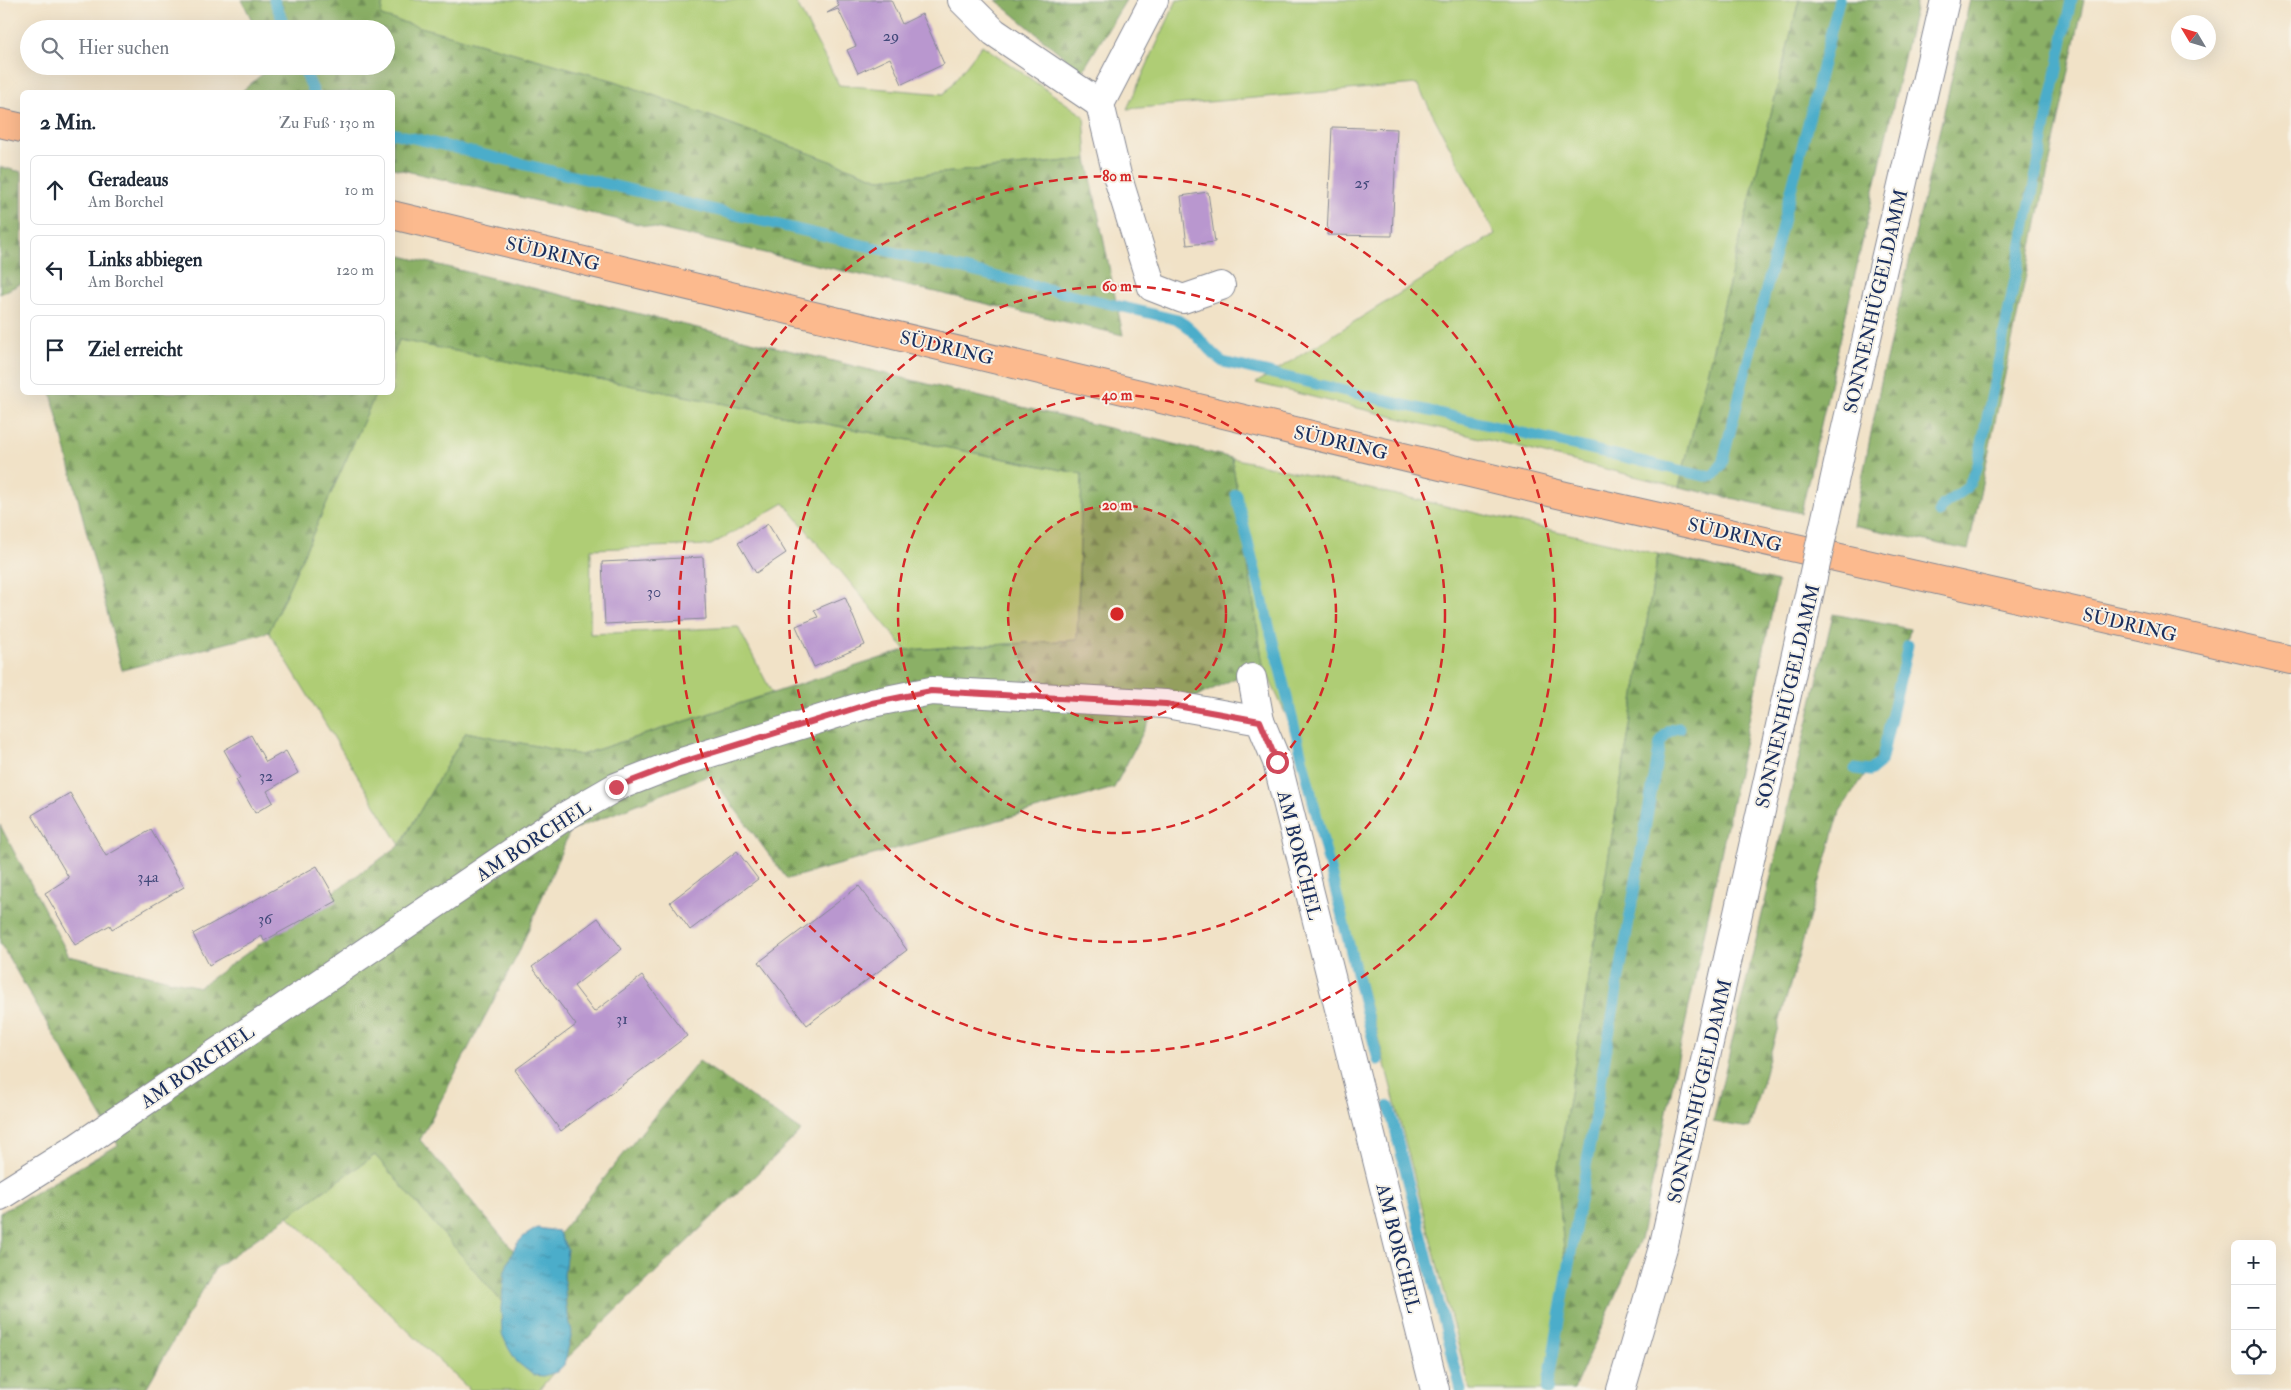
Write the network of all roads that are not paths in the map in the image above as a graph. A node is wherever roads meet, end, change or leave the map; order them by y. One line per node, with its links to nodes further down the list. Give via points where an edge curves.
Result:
1 (962, 0): 4 (street, via 994,32)
2 (1154, 0): 4 (street)
3 (1944, 0): 14 (street, SONNENHÜGELDAMM, bridge, via 1664,1244)
4 (1100, 104): 8 (street, via 1117,175 1152,287 1183,300)
5 (0, 123): 6 (main road)
6 (20, 128)
7 (395, 216): 9 (main road, SÜDRING, via 1556,493)
8 (1221, 286)
9 (2291, 660)
10 (1252, 678): 11 (street)
11 (1260, 721): 12 (street, AM BORCHEL, via 1166,704 931,691 872,703 616,787 564,817 78,1147); 13 (street, AM BORCHEL, via 1277,762)
12 (0, 1196)
13 (1435, 1390)
14 (1620, 1390)

